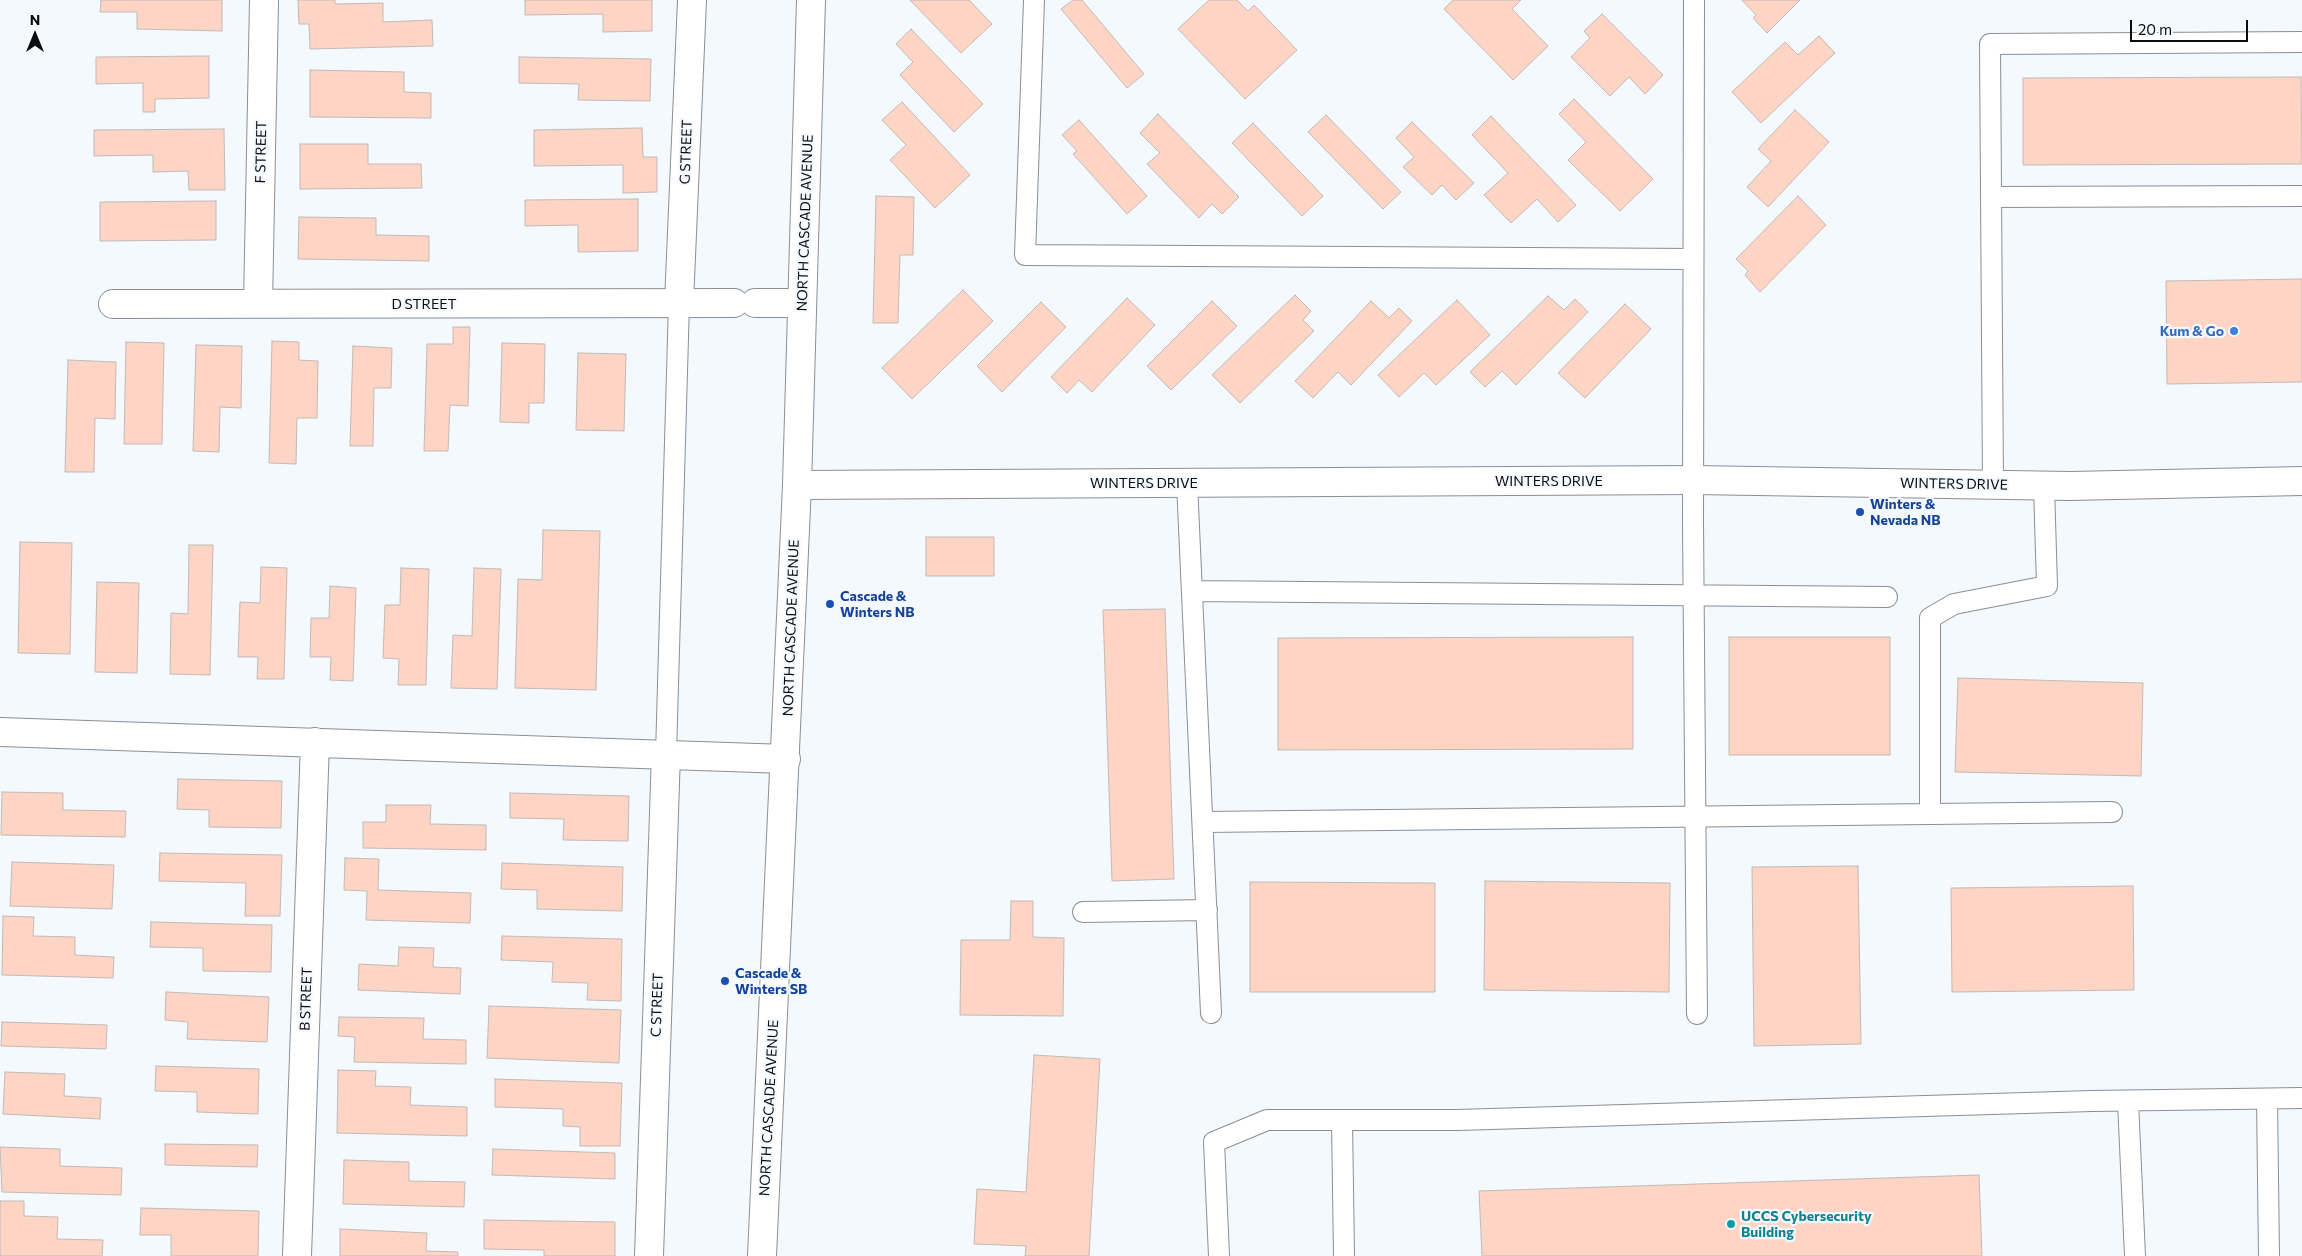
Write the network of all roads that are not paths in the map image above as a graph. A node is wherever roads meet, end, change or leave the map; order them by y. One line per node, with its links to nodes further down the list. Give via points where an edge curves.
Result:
1 (264, 0): 13 (street, F STREET)
2 (692, 0): 10 (street, G STREET)
3 (811, 0): 11 (street, NORTH CASCADE AVENUE)
4 (1034, 0): 9 (lane, via 1024,255)
5 (1694, 0): 9 (lane)
6 (2302, 42): 8 (lane, via 1990,44)
7 (2302, 196): 8 (lane)
8 (1991, 197): 18 (lane)
9 (1693, 259): 14 (lane)
10 (679, 303): 11 (street, D STREET); 13 (street, D STREET); 25 (lane)
11 (802, 303): 17 (street, NORTH CASCADE AVENUE)
12 (113, 304): 13 (street, D STREET)
13 (258, 304)
14 (1693, 480): 16 (street, WINTERS DRIVE); 18 (street, WINTERS DRIVE); 21 (lane)
15 (2302, 481): 19 (street, WINTERS DRIVE)
16 (1187, 483): 17 (street, WINTERS DRIVE); 20 (lane)
17 (797, 484): 26 (street, NORTH CASCADE AVENUE)
18 (1993, 485): 19 (street, WINTERS DRIVE)
19 (2044, 486): 28 (lane, via 2047,586 1954,604 1930,618)
20 (1192, 591): 21 (lane); 30 (lane)
21 (1694, 596): 22 (lane); 29 (lane)
22 (1887, 597)
23 (0, 732): 24 (street)
24 (314, 742): 25 (street); 39 (street, B STREET)
25 (666, 754): 26 (street); 40 (street, C STREET)
26 (786, 759): 41 (street, NORTH CASCADE AVENUE)
27 (2112, 812): 28 (lane)
28 (1930, 814): 29 (lane)
29 (1696, 816): 30 (lane); 34 (lane)
30 (1203, 822): 31 (lane)
31 (1207, 910): 32 (lane); 33 (lane)
32 (1083, 912)
33 (1211, 1013)
34 (1697, 1014)
35 (2302, 1098): 36 (lane)
36 (2267, 1099): 37 (lane); 45 (lane)
37 (2128, 1101): 38 (lane, via 1458,1120); 44 (lane)
38 (1342, 1120): 42 (lane, via 1267,1120 1214,1142); 43 (lane)
39 (297, 1256)
40 (649, 1256)
41 (762, 1256)
42 (1219, 1256)
43 (1344, 1256)
44 (2134, 1256)
45 (2269, 1256)

